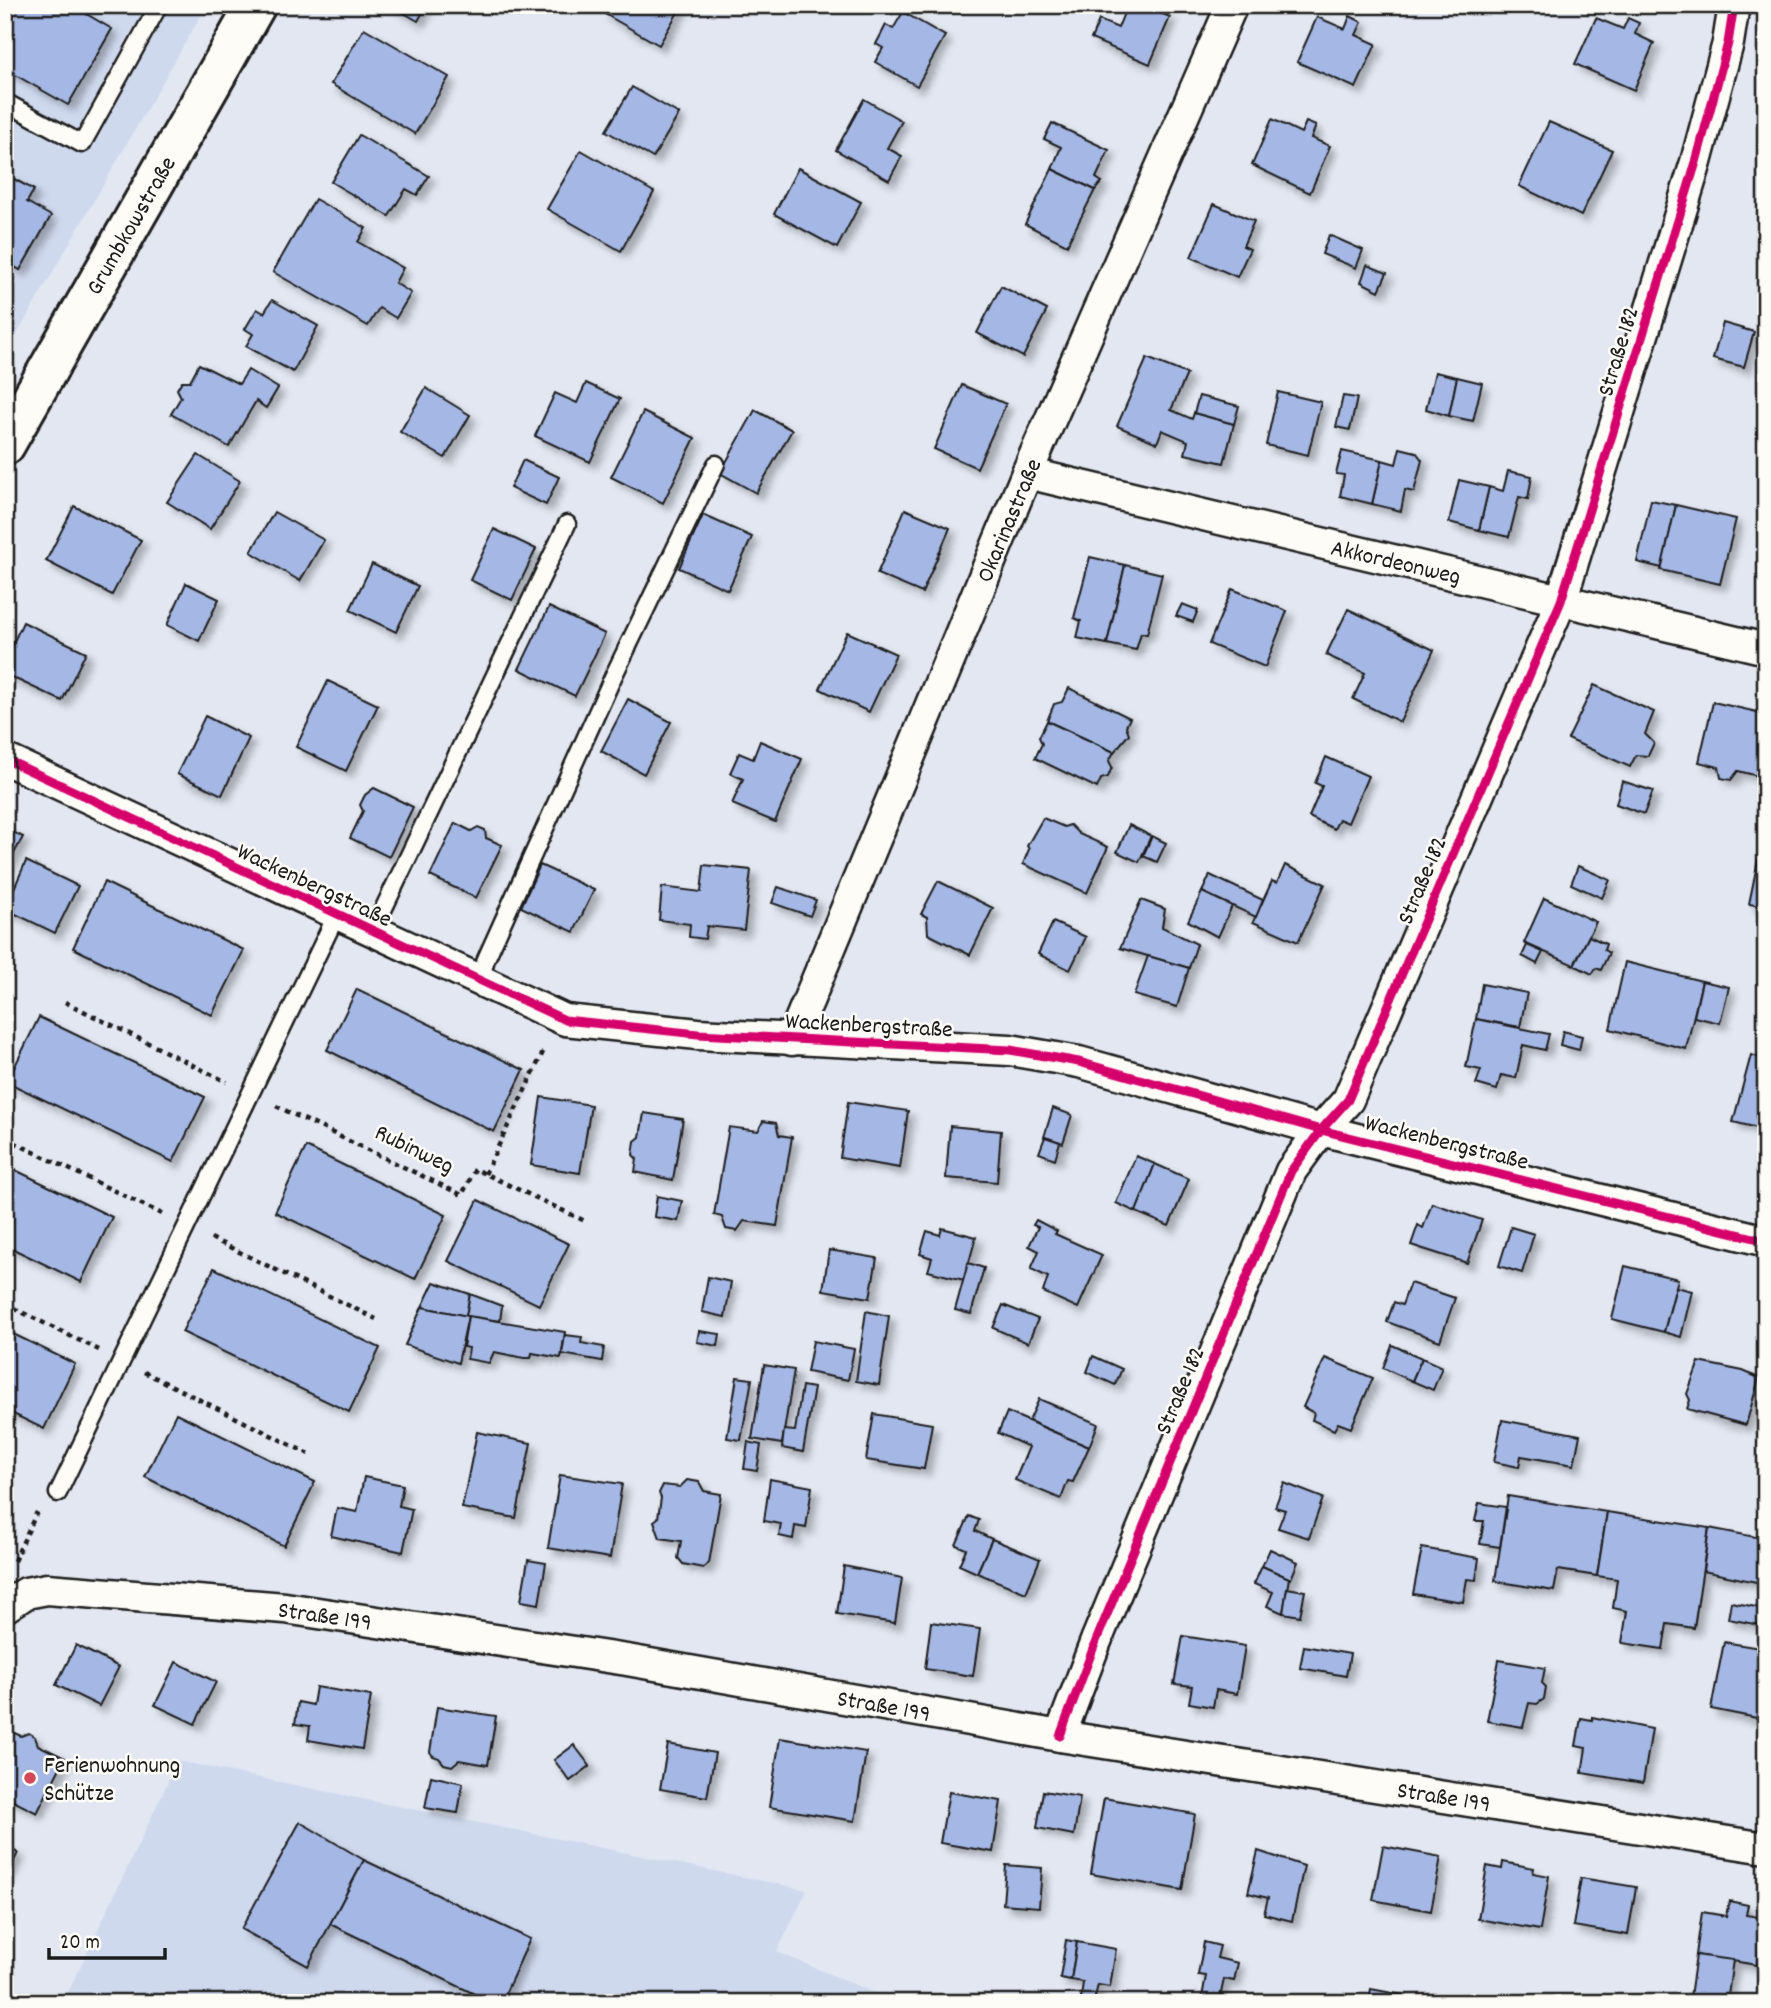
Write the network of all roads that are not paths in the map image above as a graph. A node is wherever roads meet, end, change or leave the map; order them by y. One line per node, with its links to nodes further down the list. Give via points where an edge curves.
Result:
1 (159, 5): 5 (lane, via 82,144)
2 (256, 5): 6 (street, Grumbkowstraße)
3 (1232, 5): 8 (street, Okarinastraße)
4 (1734, 5): 10 (street, Straße 182, via 1696,162)
5 (5, 102)
6 (5, 445)
7 (716, 464): 15 (lane, via 613,677 486,958)
8 (1027, 473): 10 (street, Akkordeonweg); 16 (street, Okarinastraße)
9 (567, 524): 14 (lane)
10 (1561, 601): 11 (street, Akkordeonweg); 17 (street, Straße 182, via 1348,1100)
11 (1766, 649)
12 (5, 759): 13 (street, Wackenbergstraße)
13 (336, 916): 14 (street, Wackenbergstraße); 19 (lane)
14 (372, 933): 15 (street, Wackenbergstraße)
15 (480, 981): 16 (street, Wackenbergstraße, via 565,1020)
16 (792, 1040): 17 (street, Wackenbergstraße, via 1010,1050 1079,1062)
17 (1321, 1130): 18 (street, Wackenbergstraße); 21 (street, Straße 182, via 1286,1184)
18 (1766, 1241)
19 (58, 1493)
20 (5, 1607): 21 (street, Straße 199, via 26,1593 47,1589 285,1608 627,1660)
21 (1059, 1737): 22 (street, Straße 199)
22 (1766, 1848)

